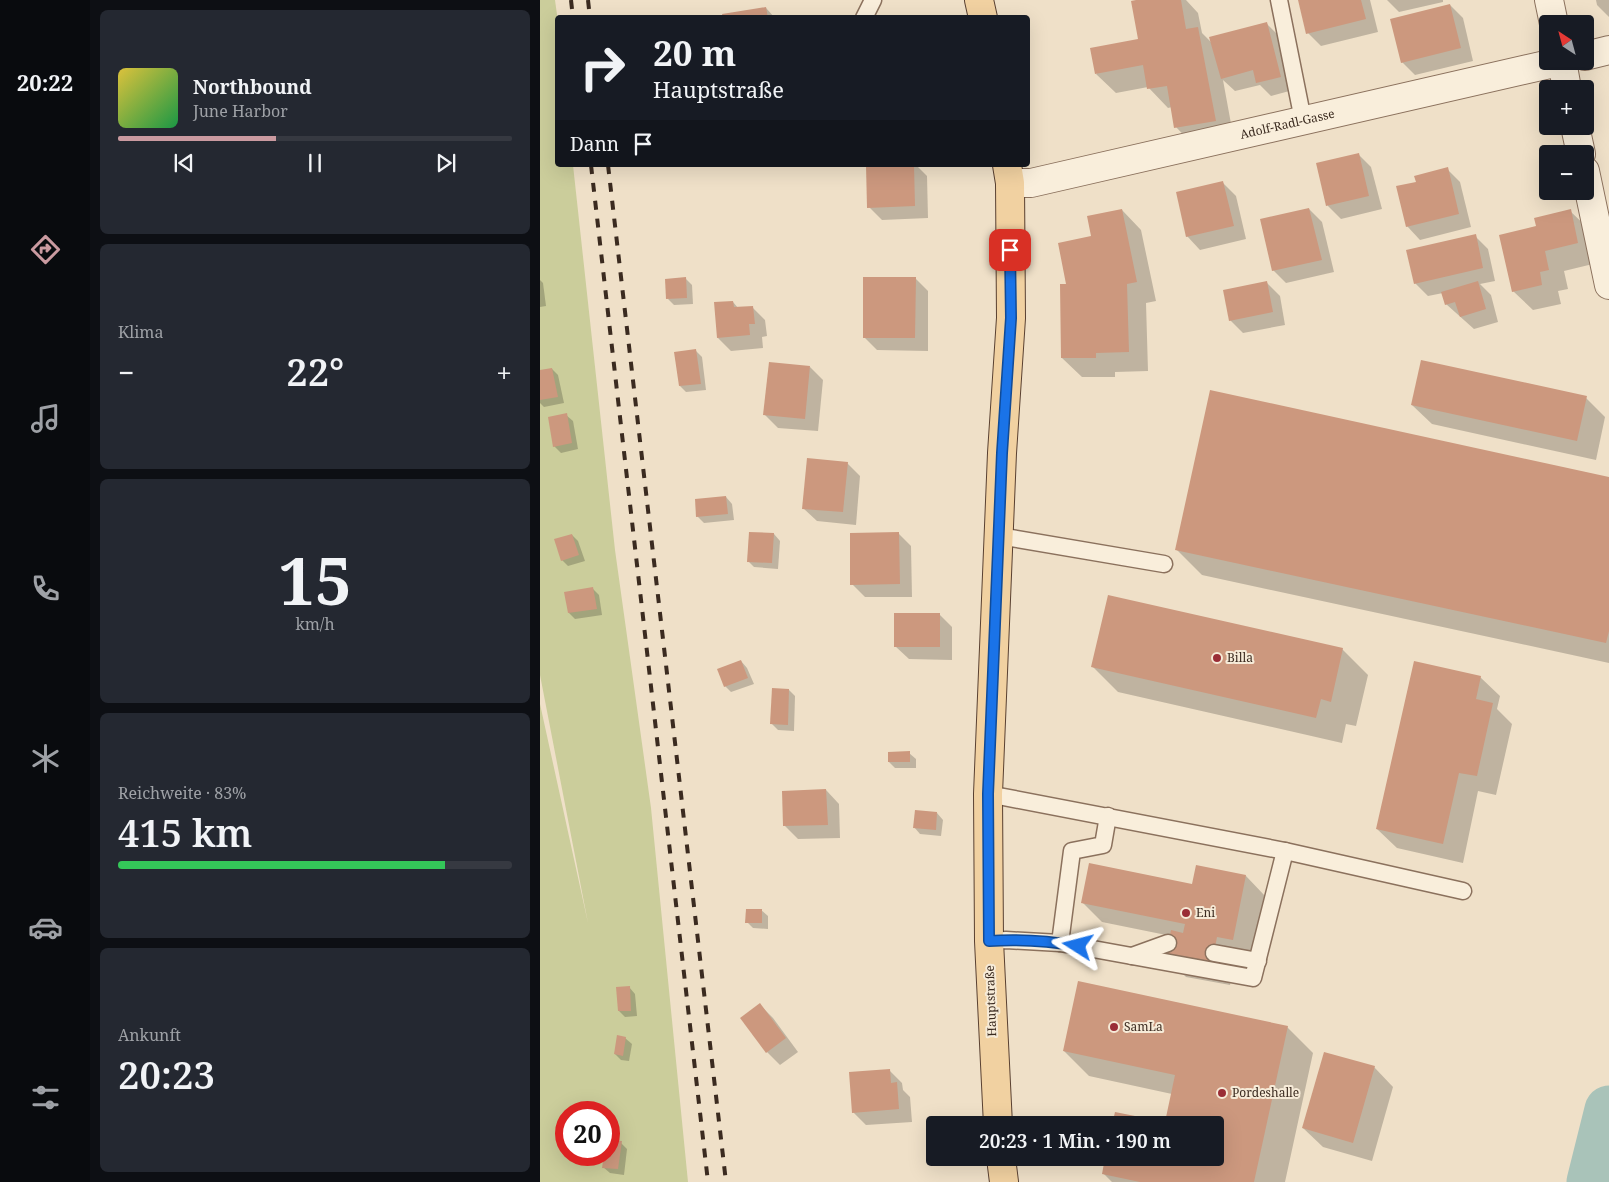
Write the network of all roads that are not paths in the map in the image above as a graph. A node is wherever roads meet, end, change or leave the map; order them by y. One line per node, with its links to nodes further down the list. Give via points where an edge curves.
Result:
1 (873, 0): 5 (lane)
2 (979, 0): 6 (main road)
3 (1279, 0): 11 (lane)
4 (1549, 0): 7 (street)
5 (866, 15)
6 (982, 15)
7 (1552, 15)
8 (1609, 50): 9 (street)
9 (1594, 54)
10 (1539, 66): 11 (street, Adolf-Radl-Gasse)
11 (1303, 120): 12 (street, Adolf-Radl-Gasse, via 1031,183)
12 (1008, 174): 15 (main road, Hauptstraße, via 1011,318)
13 (1591, 200): 14 (street)
14 (1609, 285)
15 (999, 536): 16 (lane); 17 (main road, Hauptstraße)
16 (1164, 564)
17 (988, 794): 18 (lane); 21 (main road, Hauptstraße)
18 (1108, 816): 19 (lane); 22 (lane, via 1103,845 1072,851)
19 (1284, 851): 20 (lane); 26 (lane)
20 (1463, 891)
21 (989, 941): 22 (lane); 27 (main road, Hauptstraße)
22 (1060, 943): 25 (lane)
23 (1168, 943): 25 (lane)
24 (1214, 953): 26 (lane)
25 (1132, 956): 26 (lane, via 1252,978)
26 (1258, 961)
27 (997, 1116)
28 (1002, 1166): 29 (main road)
29 (1004, 1182)

